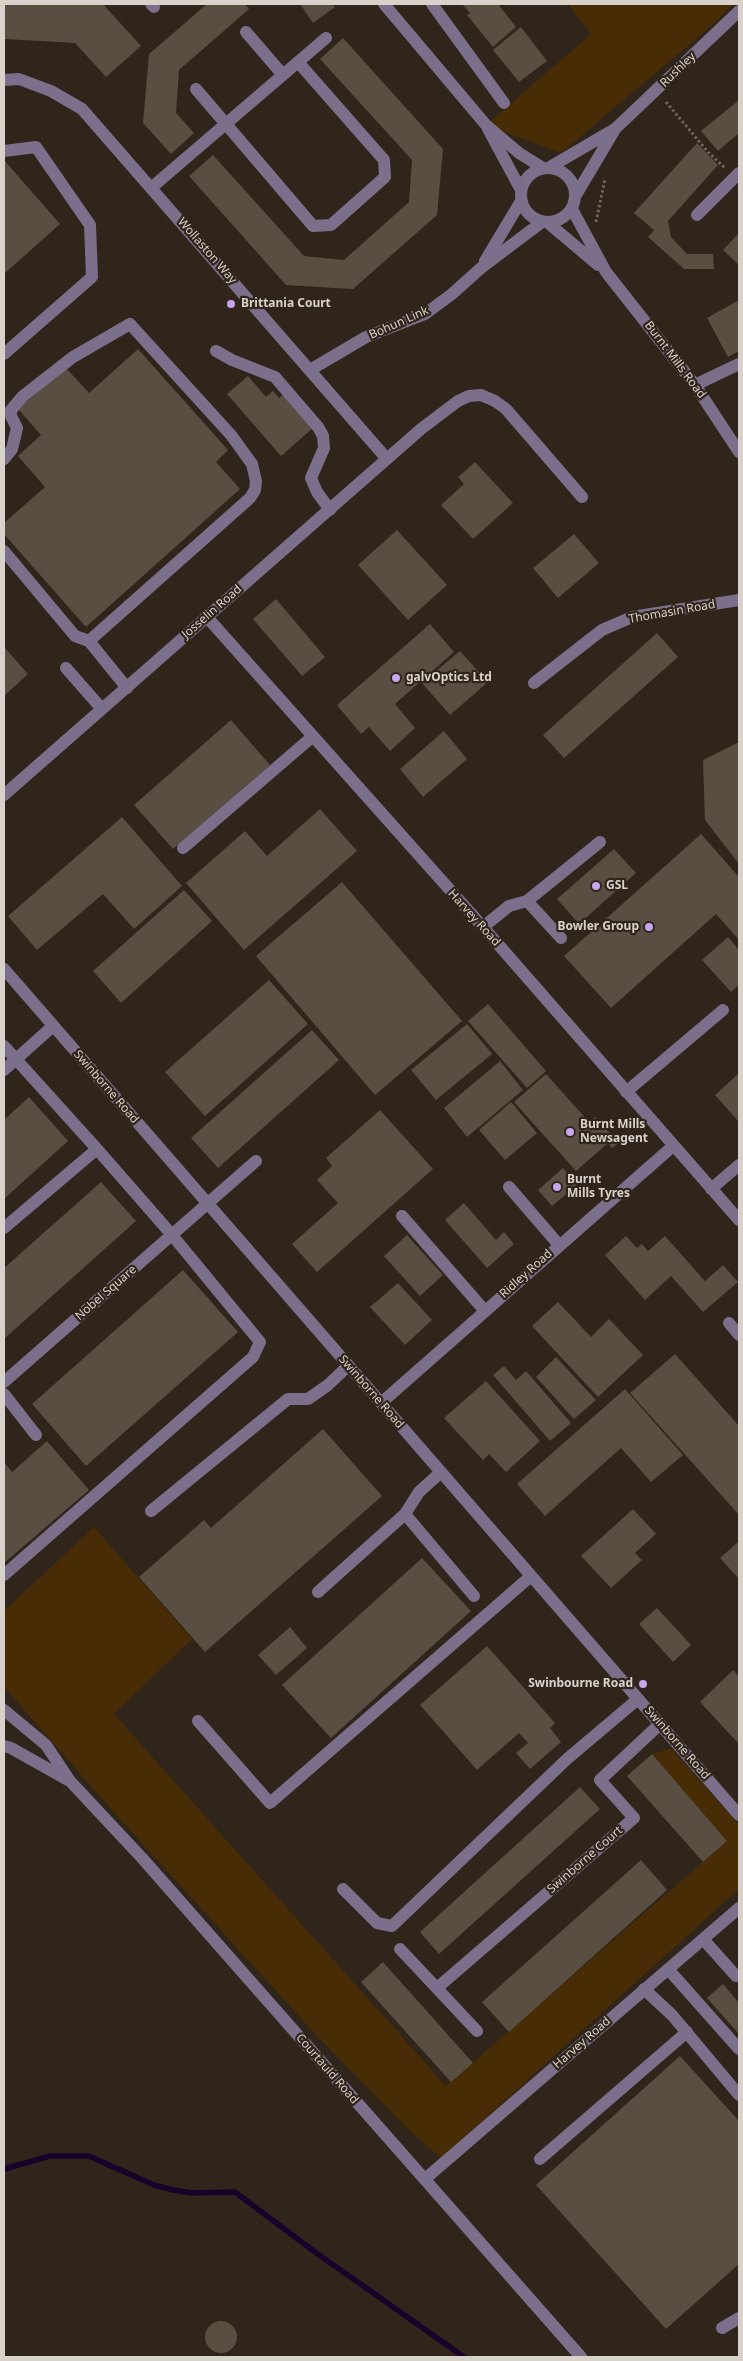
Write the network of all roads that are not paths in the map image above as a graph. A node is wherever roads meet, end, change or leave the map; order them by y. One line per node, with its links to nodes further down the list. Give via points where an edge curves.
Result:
1 (384, 4): 12 (street)
2 (432, 4): 10 (street)
3 (739, 11): 13 (street, Rushley)
4 (246, 32): 7 (street)
5 (326, 38): 6 (street)
6 (298, 62): 7 (street); 11 (street, via 384,160 385,177 331,225 313,226)
7 (284, 74): 11 (street)
8 (4, 80): 17 (street, Wollaston Way, via 19,79 51,91 82,109)
9 (196, 89): 11 (street)
10 (504, 103)
11 (226, 124): 17 (street)
12 (486, 125): 15 (street, via 520,153); 19 (street)
13 (615, 129): 15 (street, Rushley); 18 (street, Rushley)
14 (4, 151): 26 (street, via 36,147 90,225 92,277)
15 (546, 168): 18 (street, via 561,170 569,177); 19 (street, via 526,179)
16 (734, 179): 21 (street)
17 (152, 188): 28 (street, Wollaston Way)
18 (576, 195): 20 (street)
19 (521, 196): 22 (street, via 526,212); 23 (street)
20 (572, 209): 22 (street, via 562,219); 24 (street, Burnt Mills Road)
21 (697, 215)
22 (544, 222): 23 (street); 24 (street, Burnt Mills Road)
23 (481, 268): 28 (street, Bohun Link, via 425,314 366,337)
24 (606, 272): 29 (street, Burnt Mills Road)
25 (216, 351): 34 (street, via 275,377 318,427 324,448 311,478)
26 (4, 354)
27 (739, 364): 29 (street)
28 (310, 370): 32 (street, Wollaston Way)
29 (695, 385): 30 (street, Burnt Mills Road)
30 (739, 452)
31 (4, 459): 38 (street, via 12,449 16,428 11,410 23,396 73,356 130,324 231,435 252,464 256,481 250,498)
32 (387, 459): 33 (street, Josselin Road, via 458,401 469,396 481,396 506,409); 34 (street, Josselin Road)
33 (582, 497)
34 (330, 510): 37 (street, Josselin Road)
35 (4, 551): 38 (street, via 76,636)
36 (739, 600): 40 (street, Thomasin Road, via 632,617 602,630)
37 (206, 616): 41 (street, Josselin Road); 43 (street, Harvey Road)
38 (89, 641): 41 (street)
39 (66, 668): 42 (street)
40 (534, 683)
41 (128, 688): 42 (street, Josselin Road)
42 (102, 709): 44 (street, Josselin Road)
43 (312, 737): 46 (street); 48 (street, Harvey Road)
44 (4, 796)
45 (600, 842): 47 (street)
46 (183, 848)
47 (527, 901): 48 (street, via 509,906); 49 (street)
48 (483, 927): 56 (street, Harvey Road)
49 (561, 938)
50 (4, 969): 52 (street, Swinborne Road)
51 (723, 1010): 56 (street)
52 (53, 1026): 54 (street); 63 (street, Swinborne Road)
53 (4, 1046): 54 (street)
54 (16, 1059): 55 (street); 58 (street)
55 (4, 1070)
56 (626, 1092): 57 (street, Harvey Road)
57 (673, 1146): 62 (street, Harvey Road); 68 (street, Ridley Road)
58 (97, 1148): 66 (street); 67 (street)
59 (256, 1161): 63 (street, Nobel Square)
60 (739, 1165): 62 (street)
61 (509, 1187): 68 (street)
62 (711, 1189): 65 (street, Harvey Road)
63 (208, 1204): 67 (street, Nobel Square); 72 (street, Swinborne Road)
64 (402, 1216): 69 (street)
65 (739, 1220)
66 (4, 1228)
67 (172, 1235): 73 (street, Nobel Square); 80 (street, via 254,1334 260,1342 258,1349 253,1357)
68 (559, 1245): 69 (street, Ridley Road)
69 (485, 1311): 75 (street, Ridley Road)
70 (729, 1323): 71 (street)
71 (739, 1335)
72 (348, 1366): 75 (street, Swinborne Road); 78 (street, via 308,1399 288,1399)
73 (4, 1382)
74 (4, 1394): 76 (street)
75 (381, 1403): 77 (street, Swinborne Road)
76 (36, 1435)
77 (441, 1472): 79 (street, via 419,1492); 81 (street, Swinborne Road)
78 (151, 1511)
79 (405, 1514): 82 (street); 83 (street)
80 (4, 1575)
81 (531, 1576): 84 (street, Swinborne Road); 86 (street, via 270,1803)
82 (318, 1592)
83 (474, 1596)
84 (638, 1699): 87 (street, Swinborne Road); 91 (street, via 567,1758 392,1926 377,1923)
85 (4, 1710): 89 (street, Courtauld Road, via 46,1745)
86 (198, 1721)
87 (660, 1724): 90 (street, Swinborne Road); 97 (street, Swinborne Court, via 600,1780 634,1818)
88 (4, 1746): 89 (street, Courtauld Road)
89 (70, 1781): 104 (street, Courtauld Road, via 142,1858)
90 (739, 1815)
91 (342, 1888)
92 (739, 1908): 93 (street, Harvey Road)
93 (703, 1939): 95 (street, Harvey Road); 96 (street)
94 (400, 1949): 97 (street)
95 (668, 1969): 98 (street, Harvey Road); 101 (street)
96 (736, 1976)
97 (437, 1988): 99 (street)
98 (644, 1989): 100 (street); 104 (street, Harvey Road)
99 (477, 2031)
100 (687, 2032): 102 (street); 103 (street)
101 (739, 2049)
102 (739, 2095)
103 (540, 2159)
104 (424, 2179): 107 (street, Courtauld Road)
105 (739, 2318): 106 (street)
106 (722, 2328)
107 (581, 2357)

